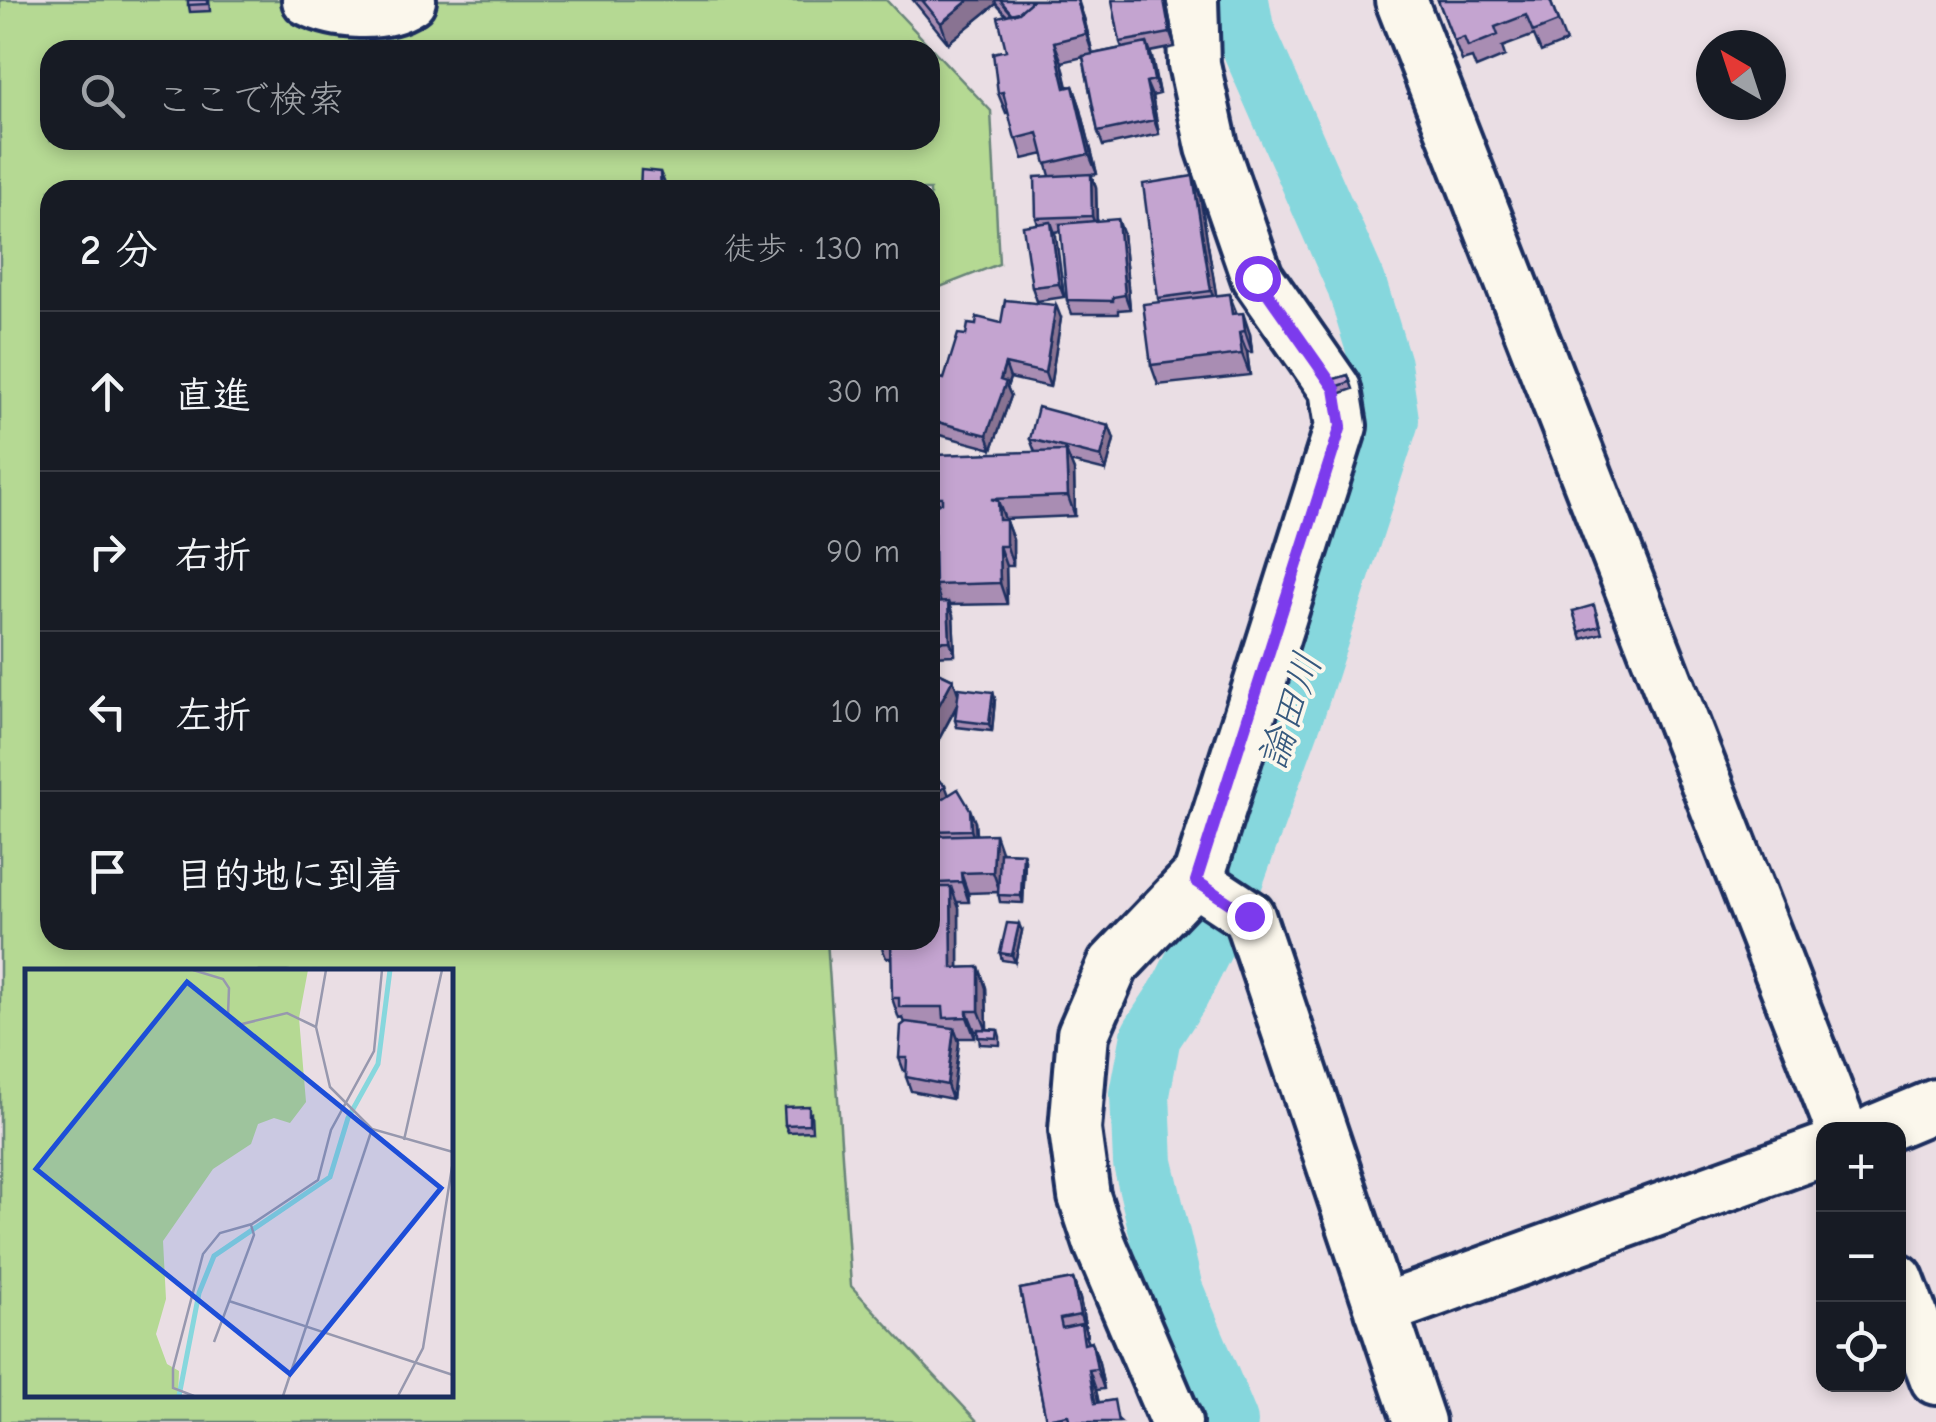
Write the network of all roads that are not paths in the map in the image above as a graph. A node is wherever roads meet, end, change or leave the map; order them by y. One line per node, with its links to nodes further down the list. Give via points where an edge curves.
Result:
1 (308, 0): 2 (street, via 367,13 396,10)
2 (410, 0)
3 (1192, 0): 5 (street, via 1194,64 1212,147 1257,278 1335,389 1341,426)
4 (1400, 0): 7 (street)
5 (1196, 881): 11 (street, via 1249,916); 13 (street, via 1113,965 1083,1034 1076,1130 1084,1196 1100,1244)
6 (1936, 1105): 8 (street)
7 (1839, 1122)
8 (1895, 1122)
9 (1816, 1153): 11 (street)
10 (1906, 1300): 12 (street)
11 (1380, 1310): 14 (street)
12 (1936, 1379)
13 (1176, 1422)
14 (1419, 1422)

